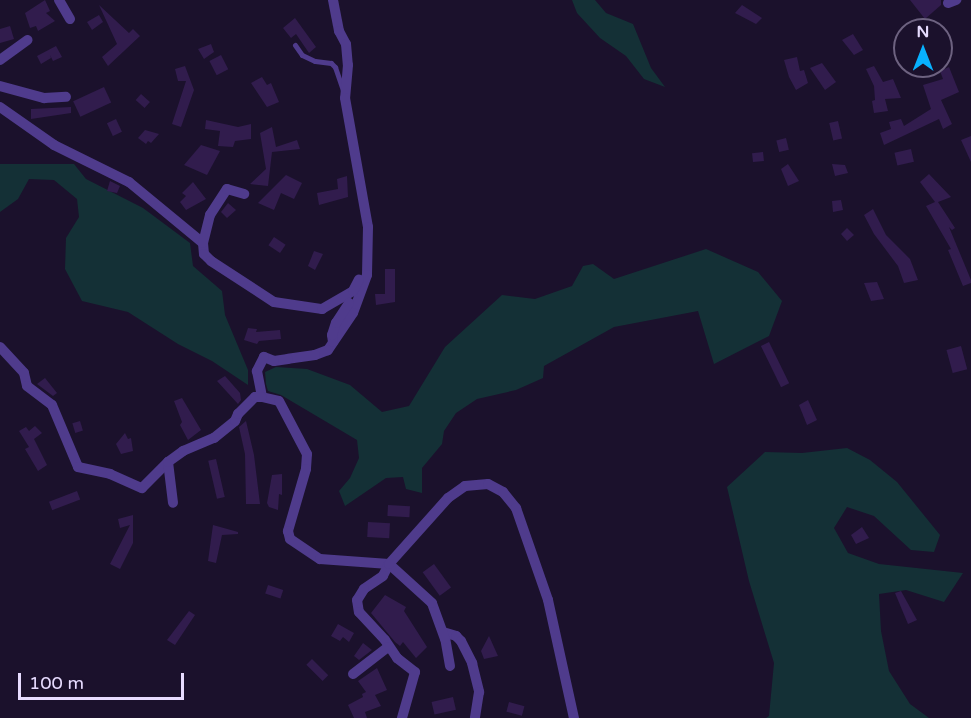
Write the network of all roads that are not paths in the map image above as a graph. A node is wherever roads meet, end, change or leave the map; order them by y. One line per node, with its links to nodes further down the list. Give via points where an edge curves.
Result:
1 (59, 0): 3 (street)
2 (333, 0): 8 (street, via 339,31 346,44)
3 (70, 19)
4 (28, 40): 6 (street)
5 (295, 45): 8 (lane, via 302,56 331,63)
6 (0, 60)
7 (0, 86): 9 (street, via 44,98)
8 (345, 94): 13 (street, via 368,227)
9 (66, 97)
10 (0, 108): 12 (street, via 54,145 129,182)
11 (244, 194): 12 (street, via 227,189 210,216)
12 (203, 243): 14 (street, via 204,254 212,261 274,302 322,309)
13 (369, 256): 14 (street); 15 (street, via 367,275 353,312)
14 (353, 291): 15 (street, via 347,309 336,323)
15 (333, 343): 17 (street, via 328,350 315,355 274,361 264,357 257,371)
16 (0, 347): 18 (street, via 24,373 27,386 52,405 78,467 110,474 142,488)
17 (262, 397): 18 (street, via 255,397 214,438); 20 (street, via 279,401 307,454 288,531 290,539 320,560)
18 (168, 462): 19 (street)
19 (173, 503)
20 (389, 564): 21 (street, via 432,603); 22 (street, via 383,576 364,589 357,600 359,612); 29 (street, via 448,498 465,486 488,484 503,492 516,508 548,600)
21 (443, 632): 23 (street); 25 (street, via 461,641 472,663)
22 (388, 647): 24 (street); 26 (street, via 415,672)
23 (450, 666)
24 (353, 674)
25 (478, 703): 27 (street); 28 (street)
26 (402, 718)
27 (476, 718)
28 (484, 718)
29 (574, 718)

